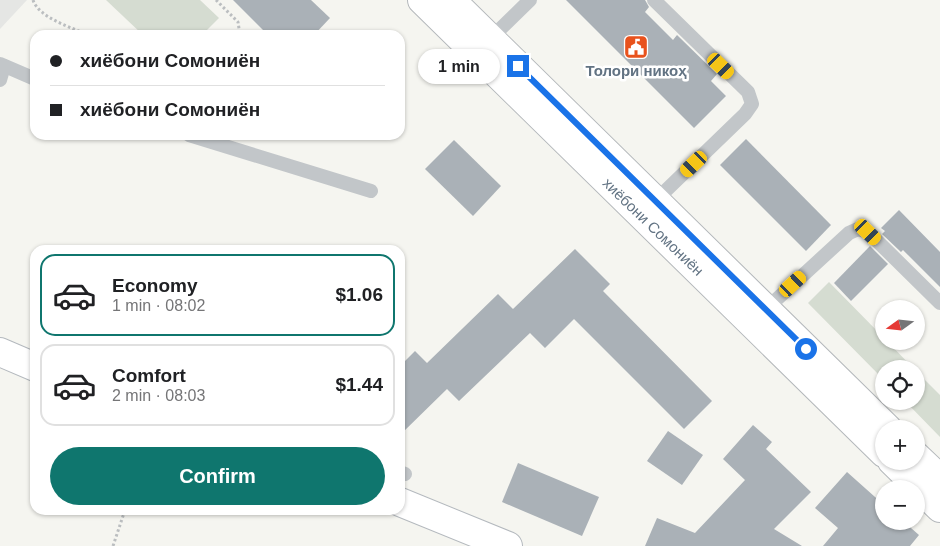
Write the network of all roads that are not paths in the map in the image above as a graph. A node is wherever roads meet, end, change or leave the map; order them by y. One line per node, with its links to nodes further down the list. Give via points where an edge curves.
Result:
1 (422, 0): 17 (main road, хиёбони Сомониён)
2 (450, 0): 5 (main road, хиёбони Сомониён)
3 (530, 0): 5 (lane)
4 (654, 0): 11 (lane, via 748,92 752,104)
5 (490, 39): 11 (main road, хиёбони Сомониён)
6 (2, 65): 7 (lane); 8 (lane)
7 (30, 77)
8 (0, 80)
9 (205, 140): 10 (lane)
10 (371, 191)
11 (655, 201): 13 (main road, хиёбони Сомониён)
12 (940, 303): 13 (lane, via 868,232 858,229 849,232)
13 (766, 309): 16 (main road, хиёбони Сомониён)
14 (0, 352): 15 (main road)
15 (30, 365)
16 (879, 420)
17 (875, 444)
18 (925, 465): 20 (main road)
19 (901, 470): 22 (main road)
20 (940, 479)
21 (405, 504): 23 (main road)
22 (940, 508)
23 (508, 546)

